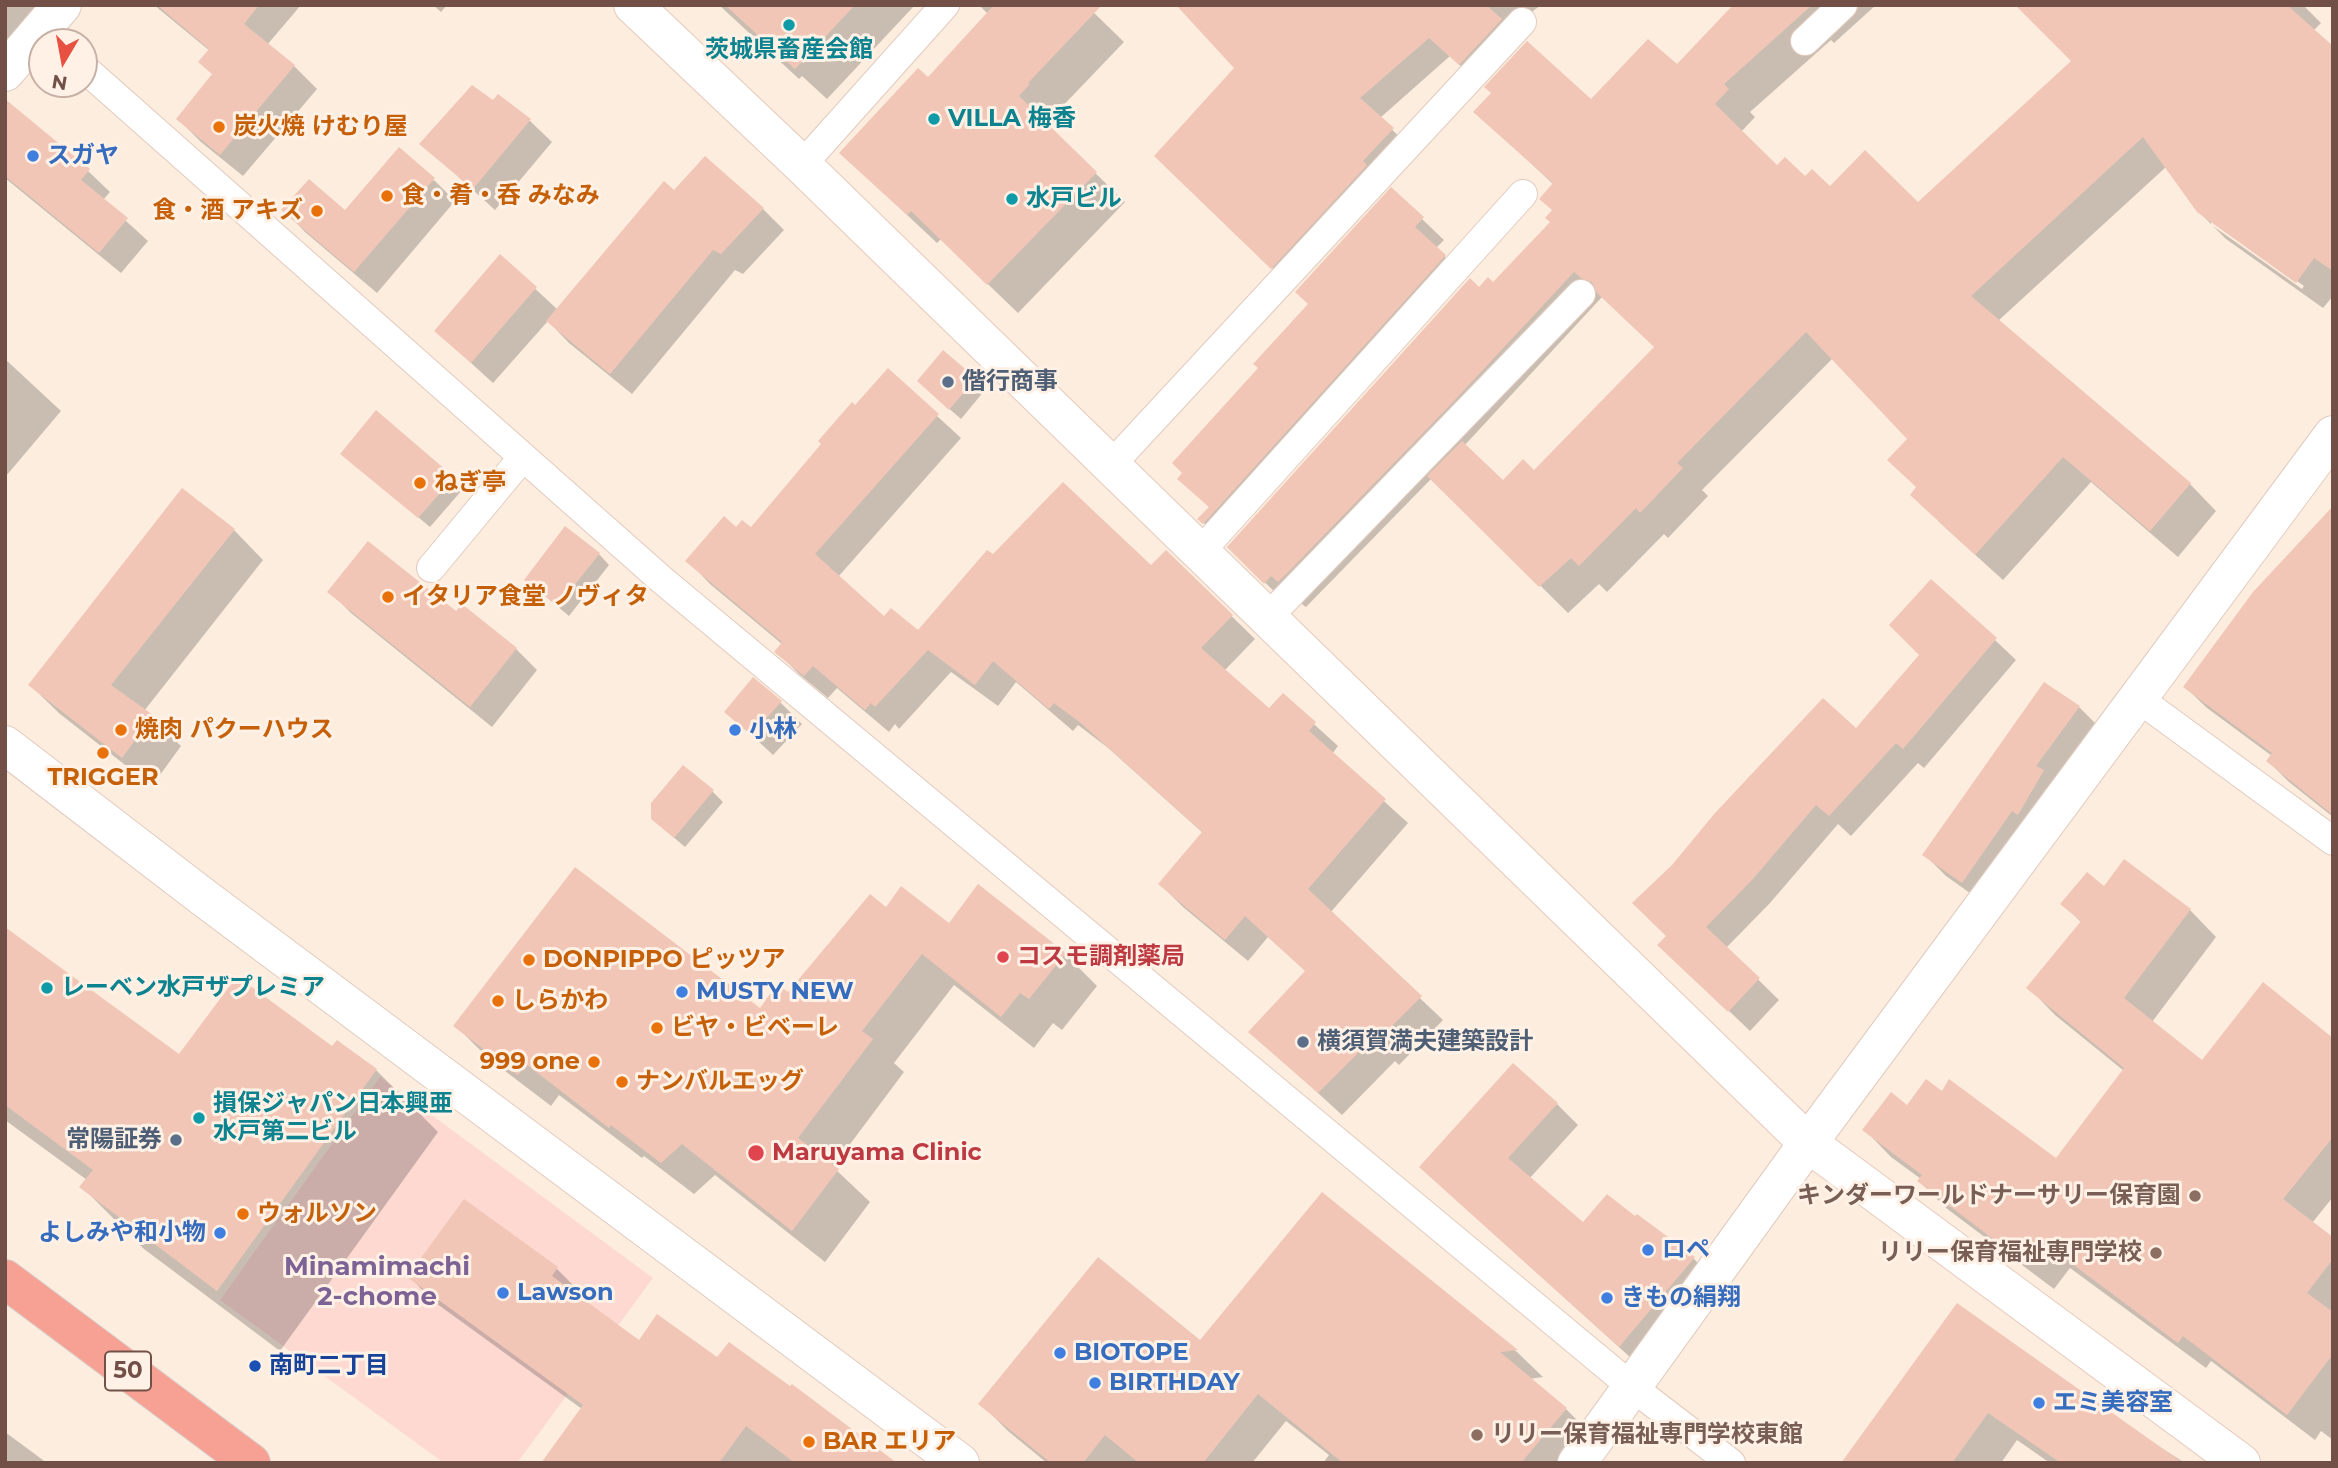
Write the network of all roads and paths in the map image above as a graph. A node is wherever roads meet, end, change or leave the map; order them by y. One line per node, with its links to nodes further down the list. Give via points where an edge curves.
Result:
1 (633, 5): 9 (street)
2 (945, 5): 9 (lane)
3 (1843, 5): 6 (lane)
4 (1522, 22): 14 (lane)
5 (53, 26): 7 (street)
6 (1805, 41)
7 (5, 72)
8 (98, 80): 13 (lane)
9 (802, 165): 14 (street)
10 (1523, 194): 15 (lane)
11 (1581, 294): 17 (lane)
12 (2333, 435): 18 (street)
13 (523, 457): 16 (lane); 23 (lane, via 662,580)
14 (1111, 465): 15 (street)
15 (1200, 552): 17 (street)
16 (430, 568)
17 (1267, 618): 21 (street)
18 (2139, 699): 20 (lane); 21 (street)
19 (5, 745): 25 (street)
20 (2333, 841)
21 (1808, 1143): 23 (street); 28 (street)
22 (5, 1279): 24 (highway, 50)
23 (1632, 1387): 26 (street); 27 (lane)
24 (251, 1463)
25 (960, 1463)
26 (1577, 1463)
27 (1731, 1463)
28 (2241, 1463)

